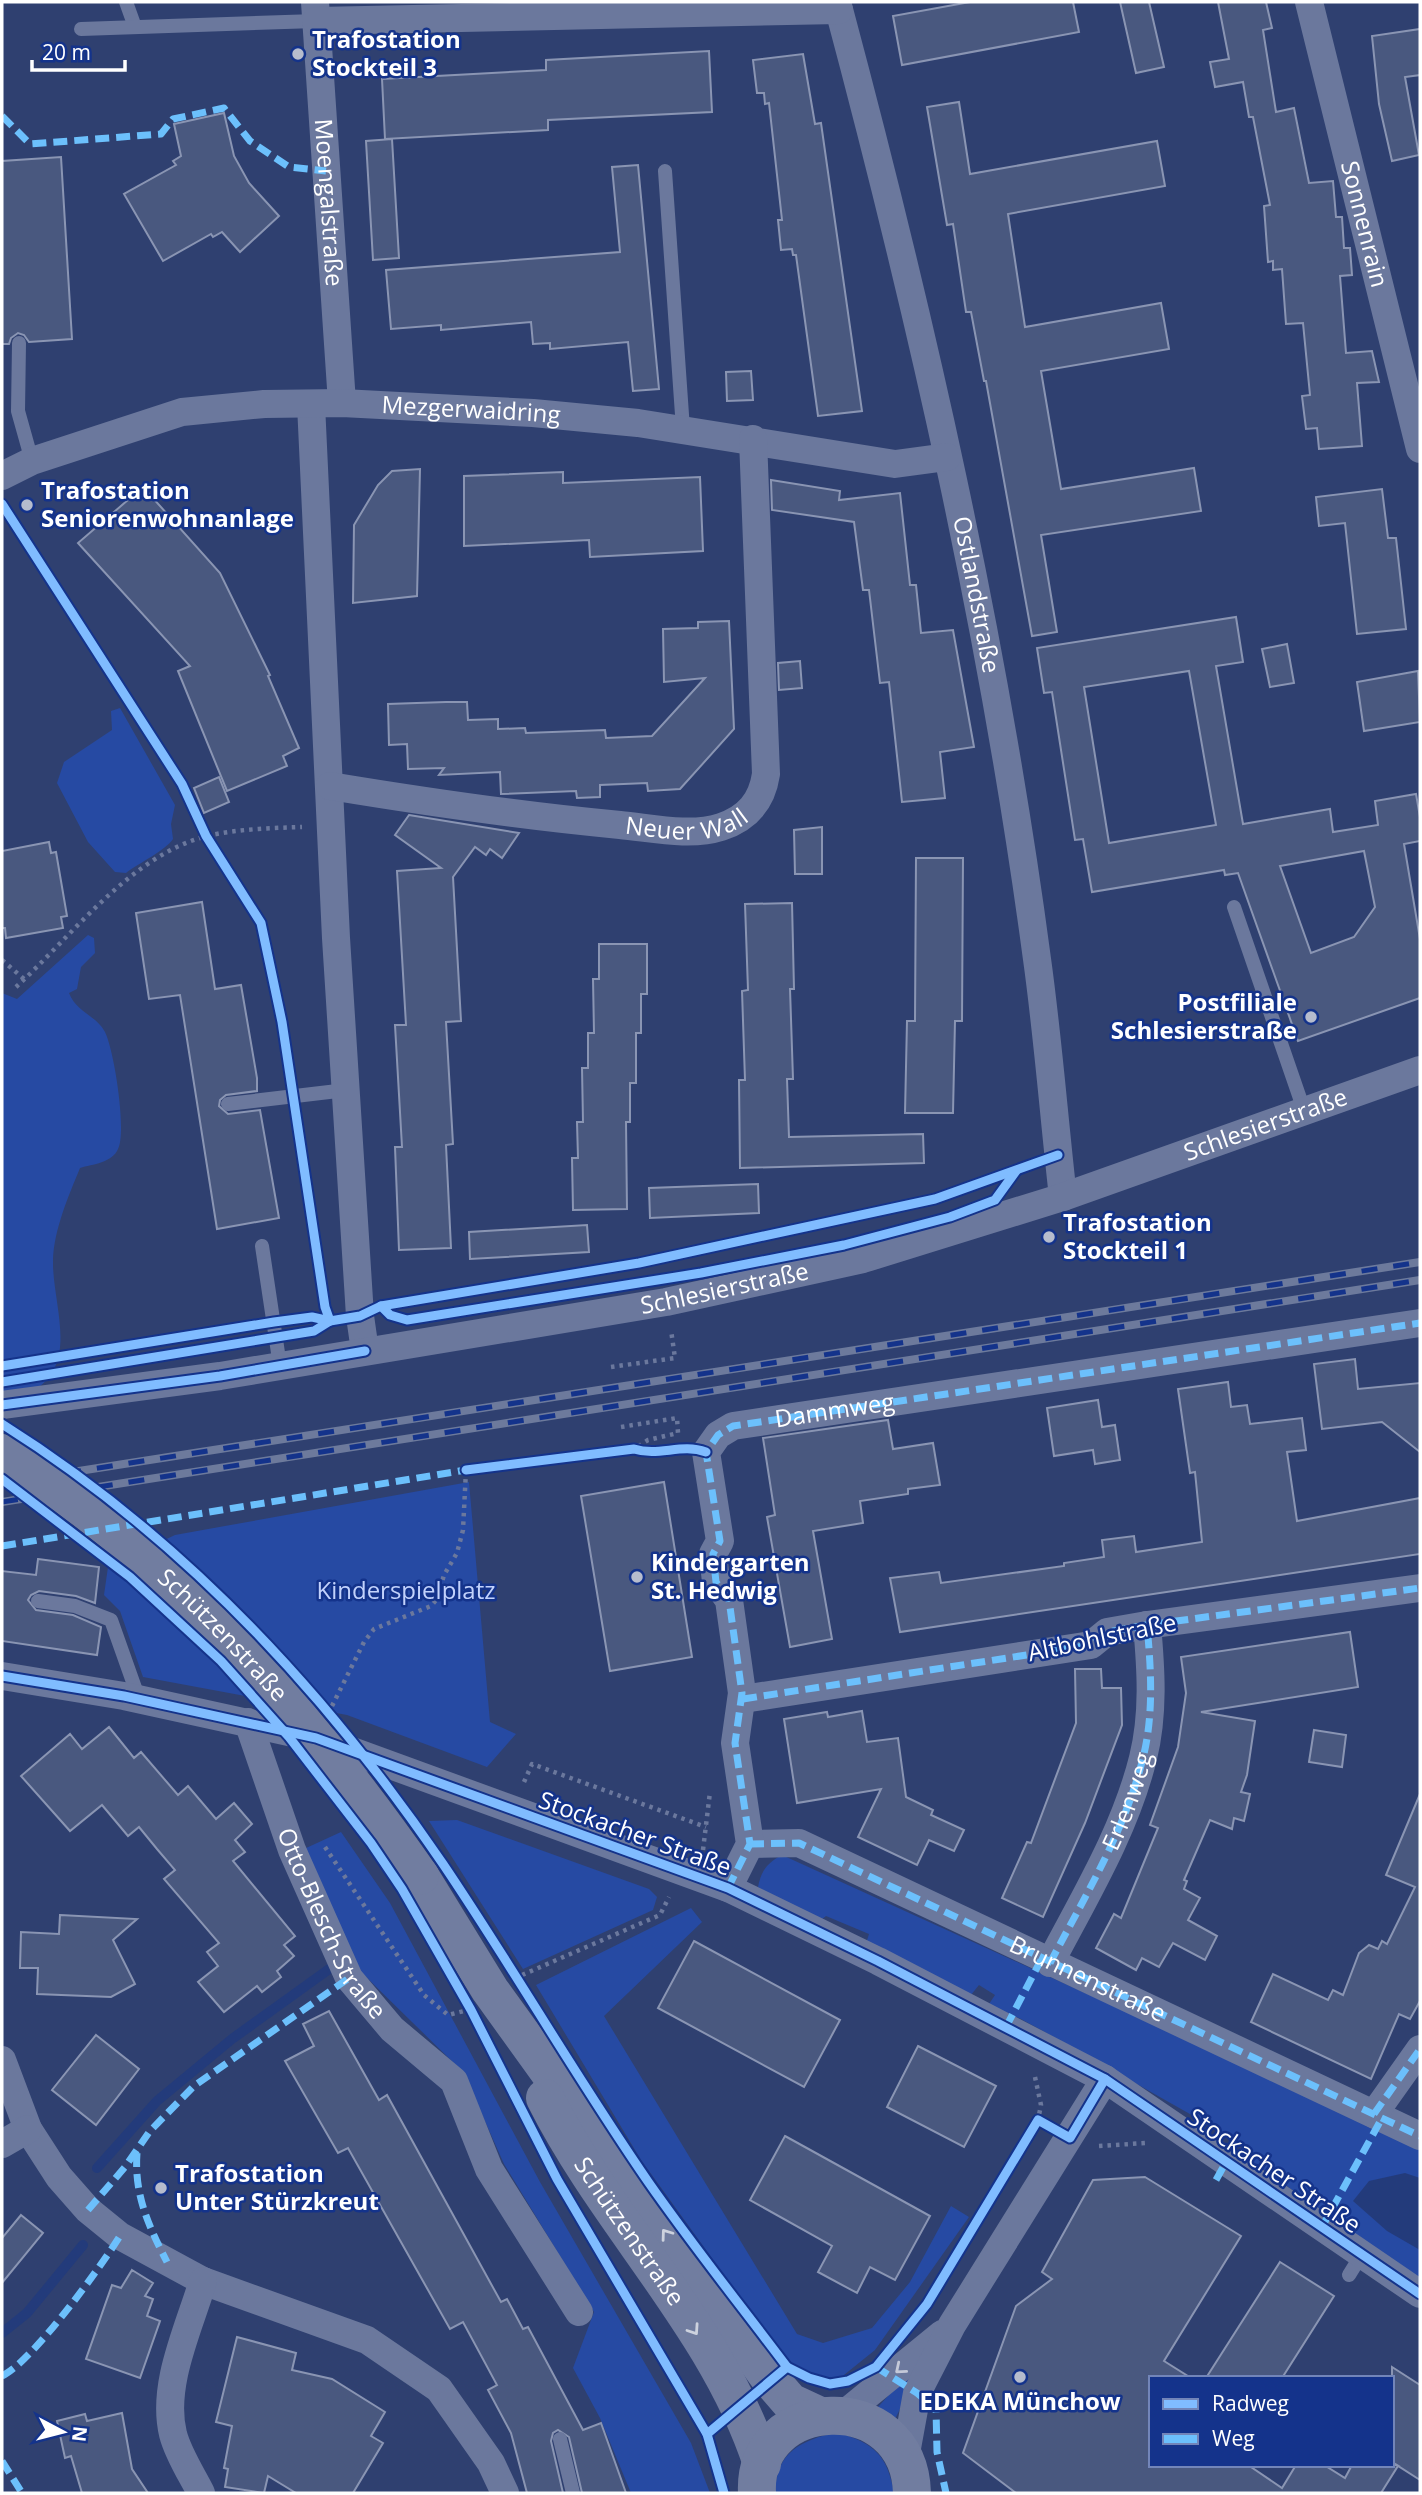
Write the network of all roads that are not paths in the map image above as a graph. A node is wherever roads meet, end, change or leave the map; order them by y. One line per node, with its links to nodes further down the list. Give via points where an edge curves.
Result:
1 (126, 2): 5 (lane)
2 (1309, 2): 13 (street, Sonnenrain)
3 (838, 6): 4 (street); 14 (street, Ostlandstraße, via 899,242)
4 (315, 12): 5 (lane); 9 (street, Moengalstraße)
5 (135, 27): 6 (lane)
6 (81, 29)
7 (665, 171): 11 (lane)
8 (19, 343): 15 (lane, via 18,411)
9 (342, 402): 10 (street, Mezgerwaidring); 11 (street, Mezgerwaidring, via 533,413)
10 (311, 404): 15 (street, Mezgerwaidring, via 182,412); 17 (street)
11 (683, 429): 12 (street, Mezgerwaidring)
12 (753, 439): 14 (street, Mezgerwaidring, via 895,464); 17 (street, Neuer Wall, via 766,774 760,799 746,813 719,828 681,831 506,815)
13 (1420, 449)
14 (947, 457): 23 (street, Ostlandstraße, via 1007,762 1037,960)
15 (32, 461): 16 (street, Mezgerwaidring)
16 (2, 476)
17 (330, 786): 20 (street)
18 (1234, 907): 22 (lane)
19 (1420, 1070): 22 (street, Schlesierstraße)
20 (346, 1090): 21 (lane); 26 (street)
21 (228, 1104)
22 (1304, 1110): 23 (street, Schlesierstraße)
23 (1063, 1197): 26 (street, Schlesierstraße, via 863,1259 666,1301)
24 (262, 1246): 27 (lane)
25 (1420, 1323): 35 (street, Dammweg, via 733,1426 718,1435 706,1452 720,1541 713,1554 716,1582 729,1600)
26 (365, 1352): 27 (street, Schlesierstraße)
27 (280, 1366): 28 (street, Schlesierstraße)
28 (2, 1405)
29 (2, 1453): 40 (main road, Schützenstraße, bridge, via 105,1527 237,1645 344,1770 420,1876)
30 (1420, 1588): 32 (street, Altbohlstraße)
31 (38, 1601): 34 (lane, via 75,1606 111,1620)
32 (1147, 1625): 35 (street, Altbohlstraße, via 1107,1632 1091,1645); 39 (street, Erlenweg, via 1152,1677 1143,1758 1125,1814)
33 (2, 1676): 34 (street)
34 (139, 1699): 36 (street)
35 (743, 1699): 37 (street, Dammweg, via 735,1743)
36 (248, 1722): 38 (street, Stockacher Straße, via 316,1738); 50 (street, Otto-Blesch-Straße, via 292,1850 349,1978 392,2029 454,2081 489,2169)
37 (750, 1844): 38 (street); 39 (street, Brunnenstraße, via 799,1843)
38 (728, 1888): 43 (street, Stockacher Straße)
39 (1050, 1964): 44 (street, Brunnenstraße)
40 (494, 1995): 52 (main road, Schützenstraße, one-way to 40, via 790,2402 770,2379); 55 (main road, Schützenstraße, one-way to 55, via 570,2149 741,2406)
41 (1420, 2049): 44 (street)
42 (2, 2060): 45 (street)
43 (1105, 2079): 49 (street, Stockacher Straße, via 1355,2265); 51 (street)
44 (1374, 2114): 46 (street, Brunnenstraße)
45 (28, 2129): 47 (street); 48 (street, via 59,2177 88,2210 120,2236)
46 (1420, 2136)
47 (2, 2144)
48 (203, 2281): 56 (street, via 176,2368 170,2405 173,2435); 57 (street, via 367,2340 439,2389 491,2463)
49 (1420, 2294)
50 (579, 2312)
51 (952, 2325): 52 (street, one-way to 52); 54 (street, via 917,2393)
52 (831, 2415): 54 (main road, Schützenstraße, via 869,2422 890,2437); 55 (main road, via 794,2425 775,2442)
53 (560, 2439): 58 (lane)
54 (909, 2476)
55 (760, 2479)
56 (201, 2493)
57 (505, 2493)
58 (573, 2493)

